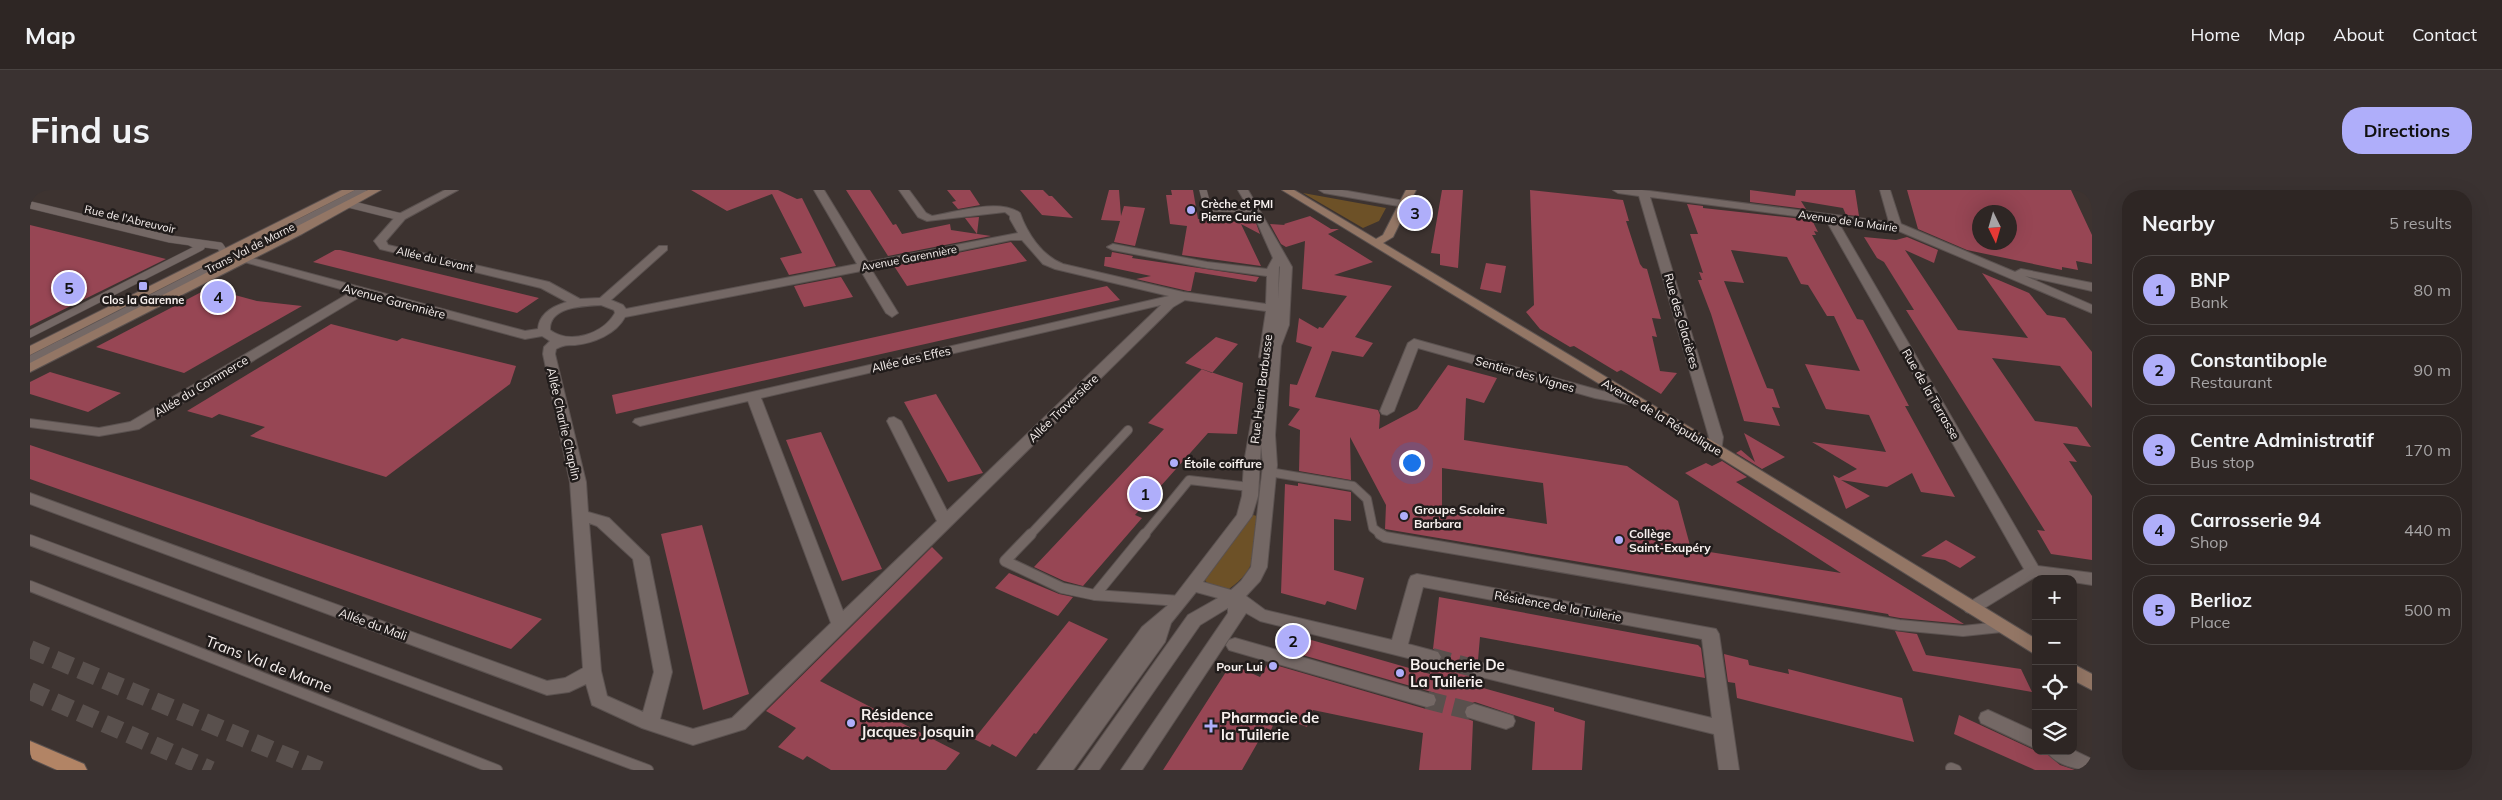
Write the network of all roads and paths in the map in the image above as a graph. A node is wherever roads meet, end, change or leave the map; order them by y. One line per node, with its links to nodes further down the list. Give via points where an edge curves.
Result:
1 (350, 190): 29 (street)
2 (363, 190): 29 (lane, Trans Val de Marne)
3 (376, 190): 16 (street)
4 (453, 190): 21 (street, Allée du Levant)
5 (819, 190): 32 (street)
6 (904, 190): 24 (street, via 922,215 931,219 1008,209 1016,215)
7 (1203, 190): 20 (lane, via 1207,205 1214,208)
8 (1243, 190): 20 (street, Rue Henri Barbusse)
9 (1287, 190): 26 (street, Avenue de la République)
10 (1324, 190): 17 (street)
11 (1411, 190): 17 (street)
12 (1618, 190): 15 (street, Avenue de la Mairie)
13 (1725, 190): 18 (street)
14 (1885, 190): 23 (street)
15 (1644, 194): 18 (street, Avenue de la Mairie); 59 (street, Rue des Glacières, via 1716,437)
16 (348, 204): 21 (lane); 29 (street)
17 (1404, 204): 26 (street, via 1387,237)
18 (1724, 204): 22 (street, Avenue de la Mairie)
19 (30, 205): 25 (lane, Rue de l'Abreuvoir)
20 (1254, 209): 30 (street, Rue Henri Barbusse)
21 (401, 217): 39 (street, Allée du Levant, via 380,241 384,247 545,285)
22 (1830, 217): 23 (street, Avenue de la Mairie); 66 (street, Rue de la Terrasse)
23 (1896, 226): 31 (street, Avenue de la Mairie)
24 (1025, 236): 32 (street, Avenue Garennière); 37 (street, via 1052,264)
25 (190, 242): 29 (lane, Rue de l'Abreuvoir, via 220,246); 47 (lane, via 201,247)
26 (1376, 243): 53 (street, Avenue de la République)
27 (1113, 247): 33 (street, via 1207,265)
28 (663, 248): 38 (street)
29 (234, 255): 36 (street, Avenue Garennière); 49 (street); 50 (lane, Trans Val de Marne); 51 (street)
30 (1279, 258): 33 (street, Rue Henri Barbusse, via 1273,266); 41 (street, Rue Henri Barbusse, via 1286,267)
31 (1978, 262): 34 (street); 40 (street, Avenue de la Mairie)
32 (866, 266): 43 (street, Avenue Garennière); 44 (street)
33 (1274, 273): 41 (street, Rue Henri Barbusse)
34 (2072, 284): 35 (street); 40 (street, via 2073,298)
35 (2092, 287)
36 (358, 292): 46 (street, Avenue Garennière, via 525,335); 57 (street, Allée du Commerce, via 134,426 99,432)
37 (1183, 296): 41 (street); 52 (street, Allée des Effes); 64 (street, Allée Traversière, via 1170,304)
38 (603, 301): 39 (street); 43 (street, via 619,308)
39 (578, 303): 46 (street, via 559,309 546,319)
40 (2079, 304): 42 (street, Avenue de la Mairie); 45 (street)
41 (1278, 309): 60 (street, Rue Henri Barbusse, via 1282,333 1275,346 1268,435); 61 (street, Rue Henri Barbusse, via 1251,463)
42 (2092, 309)
43 (621, 313): 48 (street, via 619,322 610,330 595,336)
44 (892, 313)
45 (2092, 319)
46 (545, 332): 48 (street)
47 (30, 334)
48 (562, 340): 63 (street, Allée Charlie Chaplin, via 550,347 549,354 578,482)
49 (30, 351)
50 (30, 360)
51 (30, 368)
52 (753, 396): 56 (street, Allée des Effes); 76 (street)
53 (1636, 402): 54 (street, Sentier des Vignes, via 1600,396 1414,342); 59 (street, Avenue de la République)
54 (1388, 411)
55 (894, 421): 64 (street)
56 (640, 422)
57 (30, 423)
58 (1128, 430): 70 (lane, via 1005,561 1062,588)
59 (1716, 449): 73 (street, Avenue de la République)
60 (1269, 472): 71 (street, Rue Henri Barbusse, via 1259,567); 77 (lane, via 1354,486 1367,499 1373,528 1385,537 1899,625 1963,631)
61 (1250, 487): 68 (street, Rue Henri Barbusse, via 1244,516); 70 (lane, via 1190,480)
62 (30, 498): 83 (street, Allée du Mali, via 547,688 568,684)
63 (581, 515): 83 (street, Allée Charlie Chaplin); 90 (street, via 602,522 642,557 663,672)
64 (946, 523): 76 (street, Allée Traversière)
65 (30, 540): 98 (lane)
66 (2033, 571): 67 (street); 73 (street)
67 (2092, 579)
68 (1192, 585): 71 (street); 72 (street, Rue Henri Barbusse)
69 (30, 586): 97 (lane, Trans Val de Marne)
70 (1095, 595): 72 (lane)
71 (1236, 597): 74 (street, Rue Henri Barbusse); 80 (street, via 1260,615); 102 (street, via 1237,614)
72 (1180, 601): 74 (street); 75 (street, Rue Henri Barbusse)
73 (1972, 608): 77 (street, Avenue de la République)
74 (1204, 613): 101 (street, Rue Henri Barbusse, via 1194,620)
75 (1164, 622): 99 (street, Rue Henri Barbusse, via 1148,632); 100 (street, Rue Henri Barbusse, via 1159,637)
76 (840, 625): 90 (street, Allée Traversière, via 738,724 693,737)
77 (2001, 627): 79 (street, Avenue de la République)
78 (1235, 645): 86 (street)
79 (2032, 646)
80 (1398, 649): 81 (street); 91 (street, Résidence de la Tuilerie, via 1416,580 1710,634)
81 (1432, 657)
82 (1477, 669): 91 (street)
83 (592, 670): 90 (street, via 599,700)
84 (2077, 674): 85 (street)
85 (2092, 683)
86 (1427, 700)
87 (1474, 712): 89 (street)
88 (1988, 718): 92 (street)
89 (1506, 721)
90 (649, 723)
91 (1724, 729): 103 (street, Résidence de la Tuilerie)
92 (2032, 739)
93 (30, 749): 96 (main road)
94 (2065, 755): 95 (street)
95 (2092, 768)
96 (77, 770)
97 (497, 770)
98 (648, 770)
99 (1047, 770)
100 (1062, 770)
101 (1088, 770)
102 (1131, 770)
103 (1729, 770)

